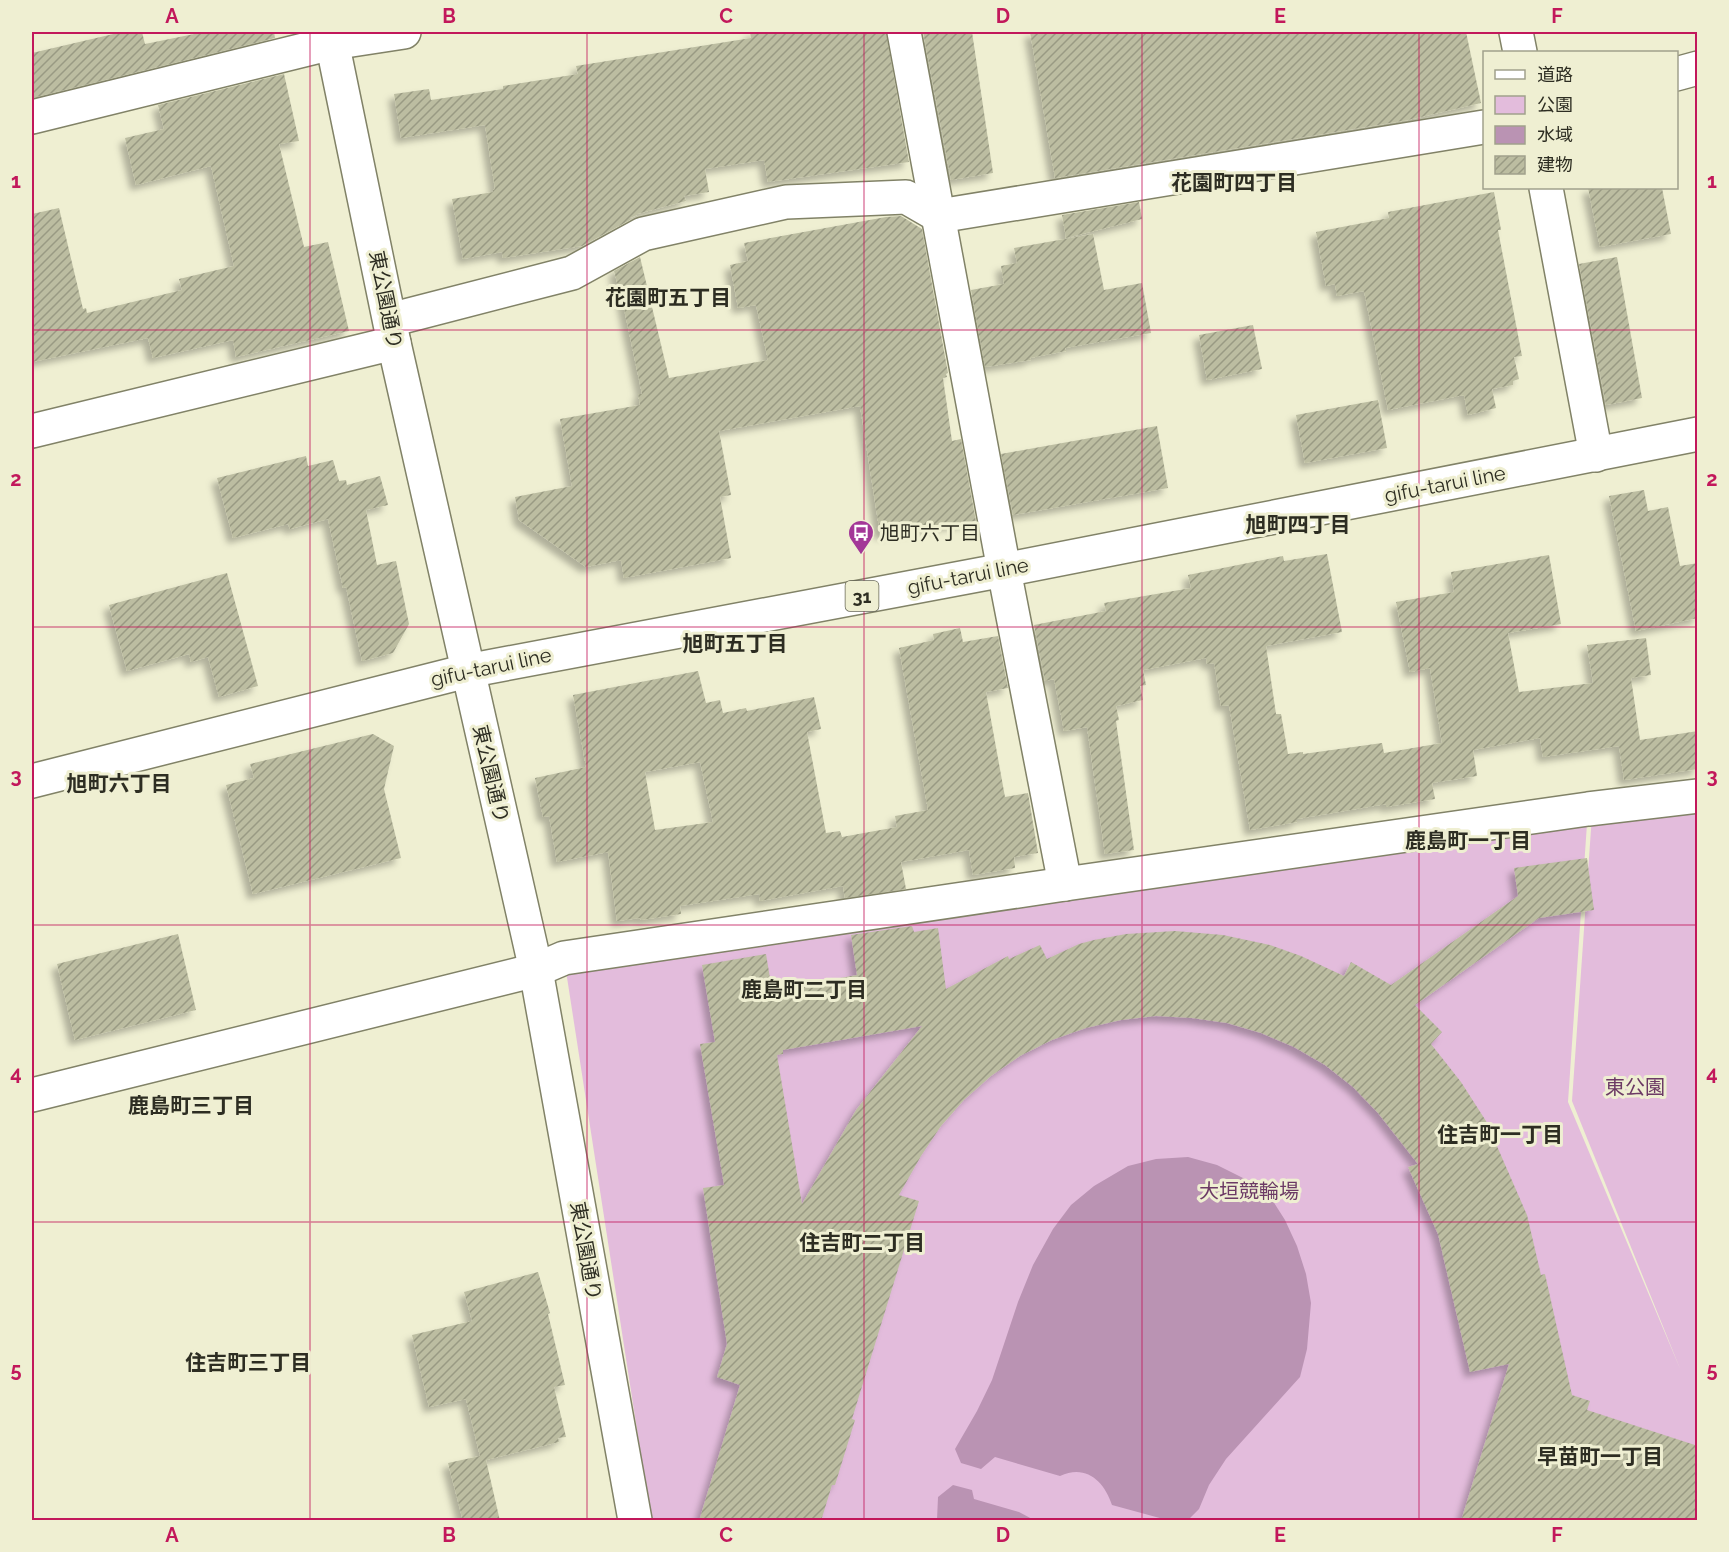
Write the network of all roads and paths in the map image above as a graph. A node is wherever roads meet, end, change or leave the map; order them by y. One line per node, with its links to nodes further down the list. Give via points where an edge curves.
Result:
1 (404, 32): 4 (street)
2 (904, 32): 11 (street)
3 (1516, 32): 5 (street)
4 (331, 37): 8 (street); 12 (street, 東公園通り)
5 (1520, 51)
6 (1698, 68): 7 (street)
7 (1678, 74)
8 (32, 117)
9 (1483, 127): 11 (street)
10 (1546, 189): 15 (street)
11 (939, 216): 12 (street, via 906,197 786,202 643,234 572,273); 16 (street)
12 (392, 331): 13 (street); 17 (street, 東公園通り)
13 (32, 431)
14 (1698, 434): 15 (street, gifu-tarui line / 31)
15 (1596, 454): 16 (street, gifu-tarui line / 31)
16 (1004, 570): 17 (street, gifu-tarui line / 31); 20 (street)
17 (467, 670): 18 (street, gifu-tarui line / 31); 21 (street, 東公園通り)
18 (32, 781)
19 (1698, 795): 20 (street)
20 (1065, 884): 21 (street, via 571,957)
21 (536, 970): 22 (street); 23 (street, 東公園通り)
22 (32, 1095)
23 (632, 1520)

